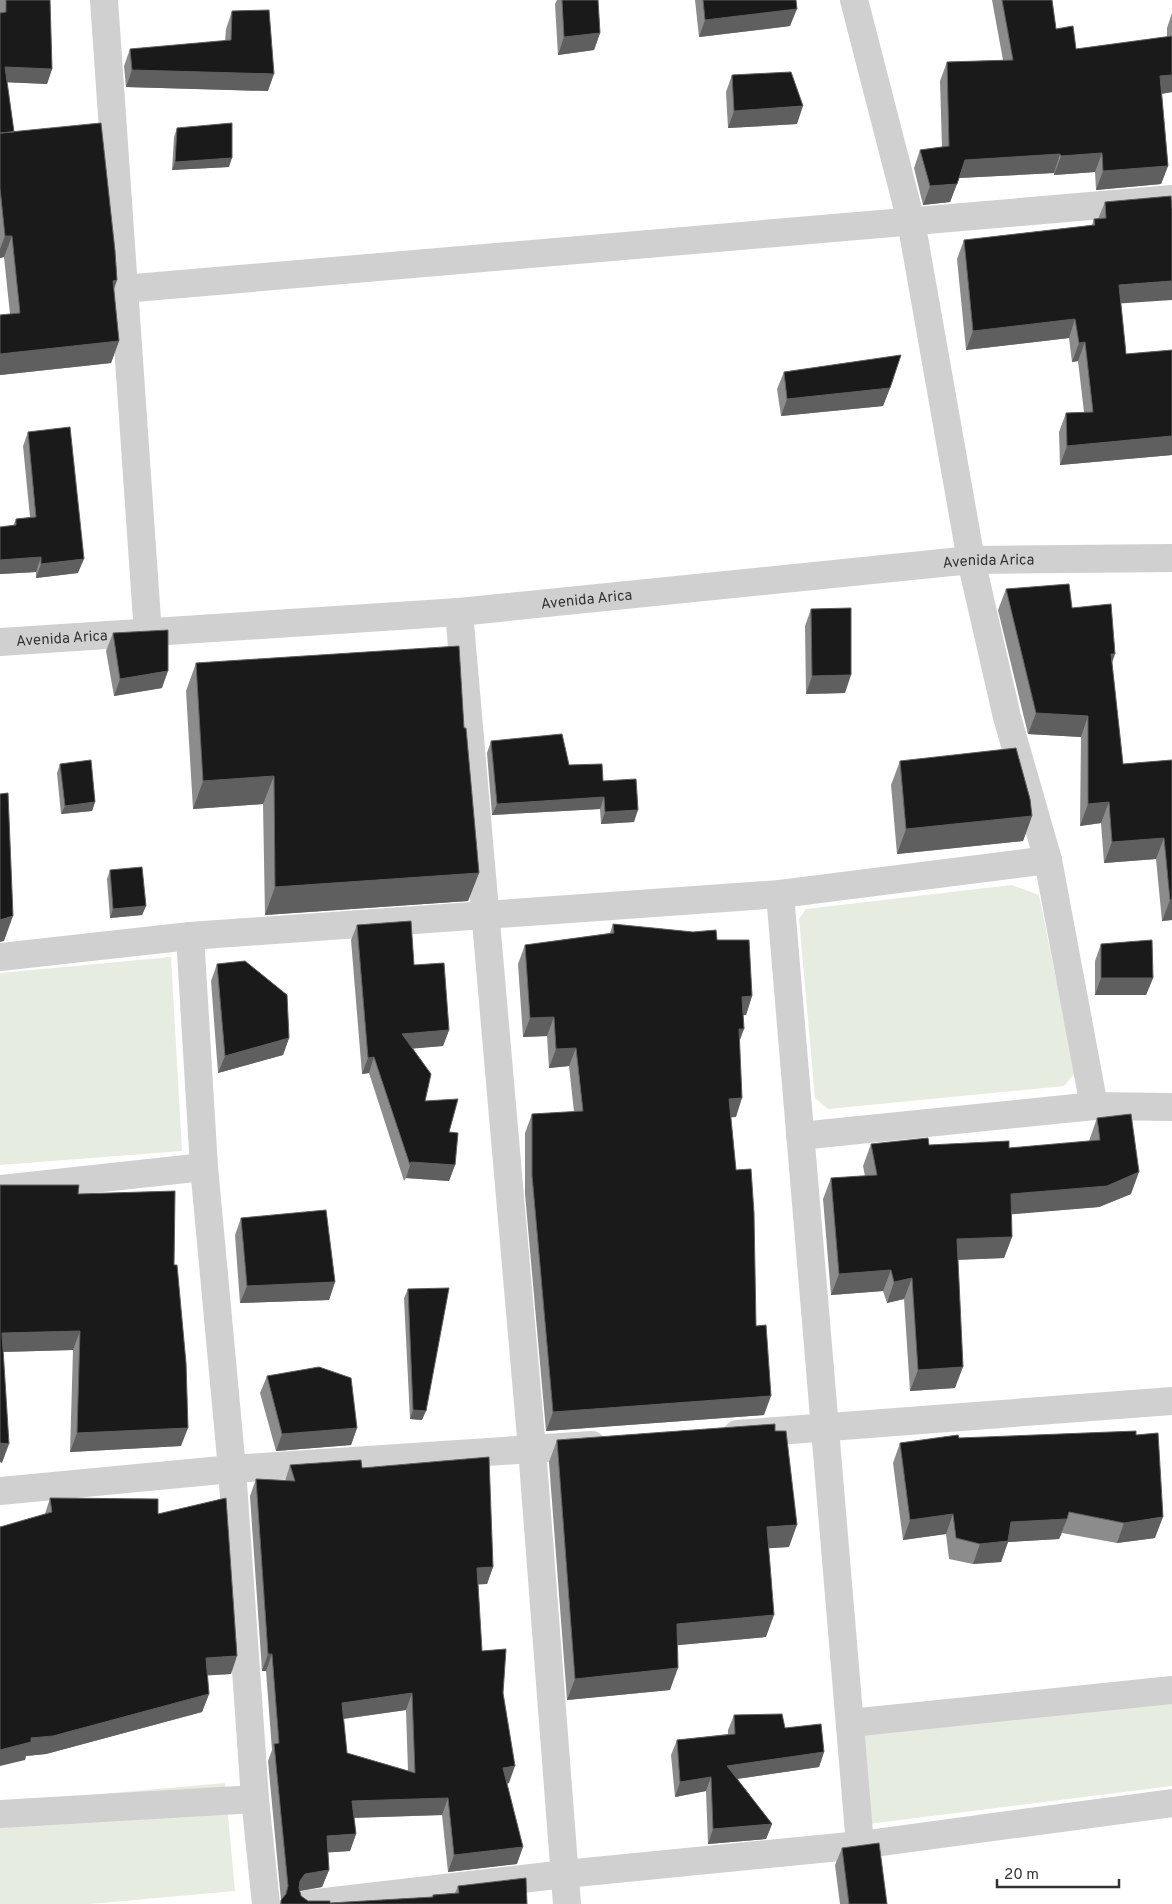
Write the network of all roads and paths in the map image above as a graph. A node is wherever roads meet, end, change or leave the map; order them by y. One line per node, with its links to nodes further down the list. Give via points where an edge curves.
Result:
1 (104, 0): 5 (street)
2 (854, 0): 4 (street)
3 (1172, 199): 4 (street)
4 (911, 221): 5 (street); 7 (street)
5 (123, 289): 9 (street)
6 (1172, 558): 7 (street, Avenida Arica)
7 (971, 560): 8 (street, Avenida Arica); 11 (street, via 1006,717)
8 (460, 612): 9 (street, Avenida Arica); 13 (street)
9 (148, 634): 10 (street, Avenida Arica)
10 (0, 642)
11 (1048, 860): 12 (street); 16 (street)
12 (780, 894): 13 (street); 18 (street)
13 (487, 916): 14 (street); 25 (street)
14 (190, 936): 15 (street); 19 (street)
15 (0, 957)
16 (1094, 1106): 17 (street); 18 (street)
17 (1172, 1107)
18 (800, 1136): 22 (street)
19 (204, 1167): 20 (street); 26 (street)
20 (0, 1189)
21 (1172, 1400): 22 (street)
22 (824, 1428): 23 (street); 29 (street)
23 (707, 1436)
24 (620, 1442): 25 (street)
25 (532, 1449): 26 (street); 34 (street)
26 (232, 1469): 27 (street); 30 (street)
27 (0, 1491)
28 (1172, 1690): 29 (street)
29 (850, 1723): 33 (street)
30 (256, 1799): 32 (street); 35 (street)
31 (1172, 1803): 33 (street)
32 (0, 1814)
33 (860, 1845): 34 (street)
34 (565, 1874): 36 (street); 37 (street)
35 (266, 1904)
36 (308, 1904)
37 (567, 1904)

